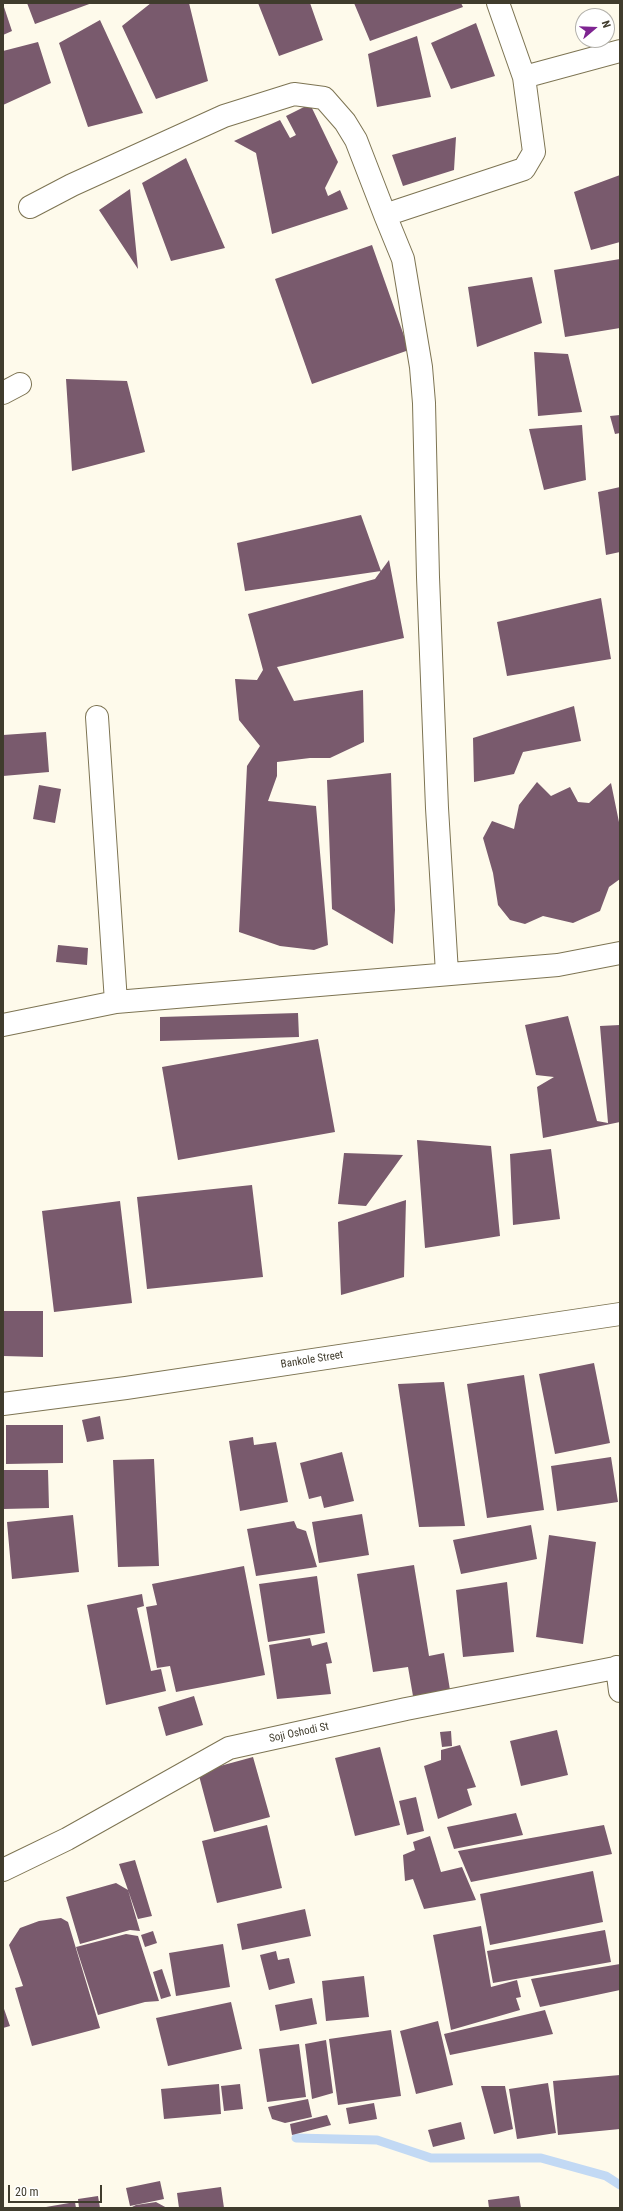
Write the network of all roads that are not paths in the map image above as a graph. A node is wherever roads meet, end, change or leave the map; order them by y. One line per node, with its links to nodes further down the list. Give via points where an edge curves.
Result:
1 (498, 3): 3 (street)
2 (620, 51): 3 (street)
3 (524, 77): 5 (street, via 534,152 524,169)
4 (30, 207): 5 (street, via 224,116 294,94 324,98 345,122 356,140)
5 (385, 215): 8 (street, via 403,259 421,367 424,403 437,808)
6 (97, 718): 9 (street)
7 (620, 953): 8 (street, via 558,965)
8 (447, 973): 9 (street)
9 (116, 1002): 10 (street)
10 (3, 1025)
11 (620, 1314): 12 (street, Bankole Street)
12 (3, 1404)
13 (618, 1667): 14 (street); 15 (street, Soji Oshodi St, via 229,1748 67,1840)
14 (620, 1691)
15 (3, 1870)

